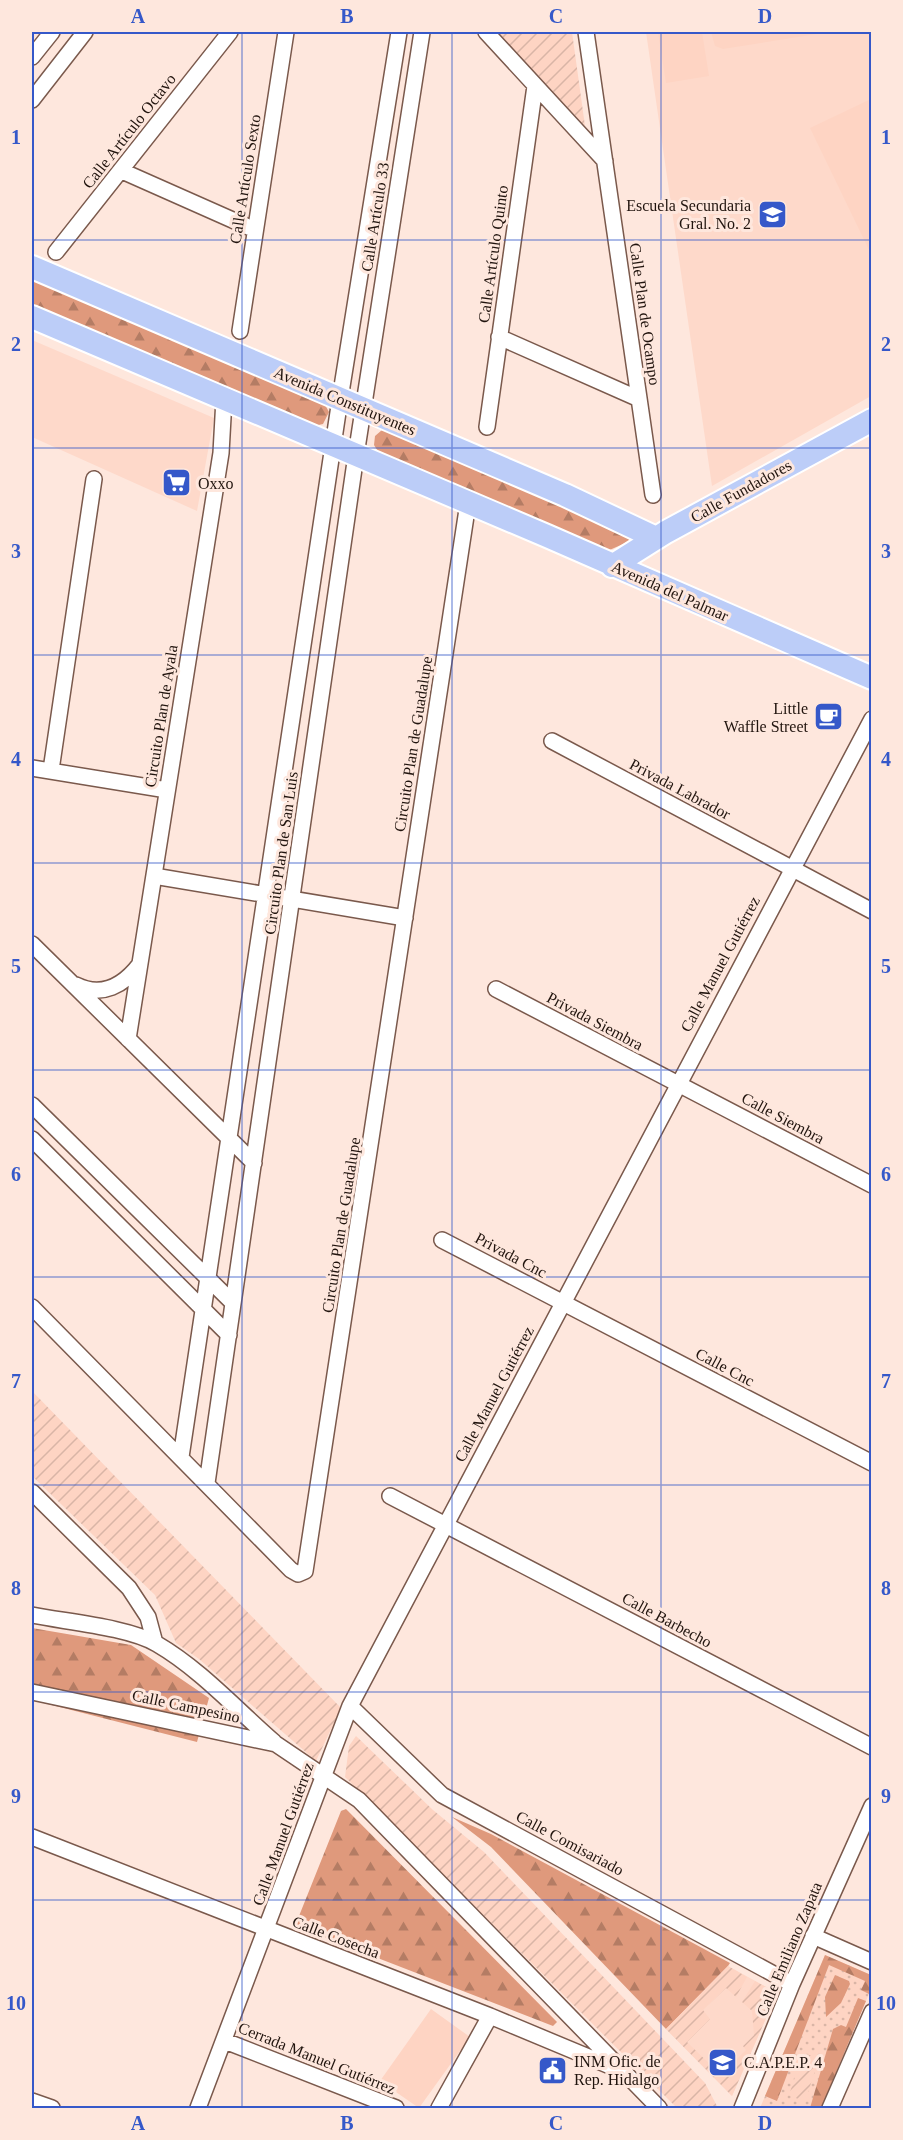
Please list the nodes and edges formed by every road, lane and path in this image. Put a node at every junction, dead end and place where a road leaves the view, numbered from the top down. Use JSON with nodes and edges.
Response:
{"nodes":[{"id":1,"x":52,"y":32,"type":"edge"},
{"id":2,"x":85,"y":32,"type":"edge"},
{"id":3,"x":230,"y":32,"type":"edge"},
{"id":4,"x":286,"y":32,"type":"edge"},
{"id":5,"x":399,"y":32,"type":"edge"},
{"id":6,"x":422,"y":32,"type":"edge"},
{"id":7,"x":486,"y":32,"type":"edge"},
{"id":8,"x":586,"y":32,"type":"edge"},
{"id":9,"x":32,"y":57,"type":"edge"},
{"id":10,"x":535,"y":86,"type":"junction"},
{"id":11,"x":32,"y":100,"type":"edge"},
{"id":12,"x":605,"y":161,"type":"junction"},
{"id":13,"x":122,"y":171,"type":"junction"},
{"id":14,"x":255,"y":230,"type":"junction"},
{"id":15,"x":56,"y":252,"type":"dead end"},
{"id":16,"x":32,"y":267,"type":"edge"},
{"id":17,"x":32,"y":317,"type":"edge"},
{"id":18,"x":240,"y":331,"type":"dead end"},
{"id":19,"x":499,"y":337,"type":"junction"},
{"id":20,"x":224,"y":399,"type":"junction"},
{"id":21,"x":340,"y":399,"type":"junction"},
{"id":22,"x":639,"y":399,"type":"junction"},
{"id":23,"x":363,"y":409,"type":"junction"},
{"id":24,"x":872,"y":420,"type":"edge"},
{"id":25,"x":486,"y":427,"type":"dead end"},
{"id":26,"x":334,"y":446,"type":"junction"},
{"id":27,"x":356,"y":455,"type":"junction"},
{"id":28,"x":94,"y":479,"type":"dead end"},
{"id":29,"x":653,"y":495,"type":"dead end"},
{"id":30,"x":468,"y":503,"type":"junction"},
{"id":31,"x":656,"y":537,"type":"junction"},
{"id":32,"x":612,"y":566,"type":"junction"},
{"id":33,"x":872,"y":678,"type":"edge"},
{"id":34,"x":872,"y":719,"type":"edge"},
{"id":35,"x":552,"y":741,"type":"dead end"},
{"id":36,"x":32,"y":768,"type":"edge"},
{"id":37,"x":51,"y":770,"type":"junction"},
{"id":38,"x":167,"y":790,"type":"junction"},
{"id":39,"x":791,"y":868,"type":"junction"},
{"id":40,"x":154,"y":876,"type":"junction"},
{"id":41,"x":267,"y":895,"type":"junction"},
{"id":42,"x":292,"y":899,"type":"junction"},
{"id":43,"x":872,"y":911,"type":"edge"},
{"id":44,"x":405,"y":918,"type":"junction"},
{"id":45,"x":32,"y":944,"type":"edge"},
{"id":46,"x":140,"y":964,"type":"junction"},
{"id":47,"x":70,"y":982,"type":"junction"},
{"id":48,"x":496,"y":989,"type":"dead end"},
{"id":49,"x":128,"y":1039,"type":"junction"},
{"id":50,"x":677,"y":1084,"type":"junction"},
{"id":51,"x":32,"y":1105,"type":"edge"},
{"id":52,"x":32,"y":1138,"type":"edge"},
{"id":53,"x":229,"y":1138,"type":"junction"},
{"id":54,"x":254,"y":1163,"type":"junction"},
{"id":55,"x":872,"y":1185,"type":"edge"},
{"id":56,"x":442,"y":1240,"type":"dead end"},
{"id":57,"x":209,"y":1279,"type":"junction"},
{"id":58,"x":562,"y":1302,"type":"junction"},
{"id":59,"x":233,"y":1303,"type":"junction"},
{"id":60,"x":32,"y":1306,"type":"edge"},
{"id":61,"x":204,"y":1308,"type":"junction"},
{"id":62,"x":229,"y":1335,"type":"junction"},
{"id":63,"x":181,"y":1457,"type":"junction"},
{"id":64,"x":872,"y":1463,"type":"edge"},
{"id":65,"x":207,"y":1483,"type":"junction"},
{"id":66,"x":32,"y":1492,"type":"edge"},
{"id":67,"x":390,"y":1496,"type":"dead end"},
{"id":68,"x":445,"y":1524,"type":"junction"},
{"id":69,"x":32,"y":1616,"type":"edge"},
{"id":70,"x":155,"y":1643,"type":"junction"},
{"id":71,"x":32,"y":1692,"type":"edge"},
{"id":72,"x":350,"y":1706,"type":"junction"},
{"id":73,"x":276,"y":1744,"type":"junction"},
{"id":74,"x":872,"y":1748,"type":"edge"},
{"id":75,"x":324,"y":1777,"type":"junction"},
{"id":76,"x":872,"y":1806,"type":"edge"},
{"id":77,"x":32,"y":1837,"type":"edge"},
{"id":78,"x":268,"y":1930,"type":"junction"},
{"id":79,"x":813,"y":1936,"type":"junction"},
{"id":80,"x":872,"y":1962,"type":"edge"},
{"id":81,"x":792,"y":1984,"type":"junction"},
{"id":82,"x":872,"y":2012,"type":"edge"},
{"id":83,"x":490,"y":2016,"type":"junction"},
{"id":84,"x":225,"y":2041,"type":"junction"},
{"id":85,"x":627,"y":2073,"type":"junction"},
{"id":86,"x":32,"y":2101,"type":"edge"},
{"id":87,"x":52,"y":2109,"type":"edge"},
{"id":88,"x":198,"y":2109,"type":"edge"},
{"id":89,"x":396,"y":2109,"type":"edge"},
{"id":90,"x":439,"y":2109,"type":"edge"},
{"id":91,"x":659,"y":2109,"type":"edge"},
{"id":92,"x":742,"y":2109,"type":"edge"},
{"id":93,"x":830,"y":2109,"type":"edge"}],
"edges":[{"from":1,"to":9,"type":"street"},
{"from":2,"to":11,"type":"street"},
{"from":3,"to":13,"type":"street","name":"Calle Artículo Octavo"},
{"from":4,"to":14,"type":"street","name":"Calle Artículo Sexto"},
{"from":5,"to":21,"type":"street","name":"Calle Artículo 33"},
{"from":6,"to":23,"type":"street","name":"Calle Artículo 33"},
{"from":7,"to":10,"type":"street"},
{"from":8,"to":12,"type":"street","name":"Calle Plan de Ocampo"},
{"from":10,"to":12,"type":"street"},
{"from":10,"to":19,"type":"street","name":"Calle Artículo Quinto"},
{"from":12,"to":22,"type":"street","name":"Calle Plan de Ocampo"},
{"from":13,"to":14,"type":"street"},
{"from":13,"to":15,"type":"street","name":"Calle Artículo Octavo"},
{"from":14,"to":18,"type":"street","name":"Calle Artículo Sexto"},
{"from":16,"to":21,"type":"main road","name":"Avenida Constituyentes"},
{"from":17,"to":20,"type":"main road"},
{"from":19,"to":22,"type":"street"},
{"from":19,"to":25,"type":"street","name":"Calle Artículo Quinto"},
{"from":20,"to":26,"type":"main road"},
{"from":20,"to":38,"type":"street","name":"Circuito Plan de Ayala"},
{"from":21,"to":23,"type":"main road","name":"Avenida Constituyentes"},
{"from":21,"to":26,"type":"street","name":"Circuito Plan de San Luis"},
{"from":22,"to":29,"type":"street","name":"Calle Plan de Ocampo"},
{"from":23,"to":27,"type":"street","name":"Circuito Plan de San Luis"},
{"from":23,"to":31,"type":"main road","name":"Avenida Constituyentes"},
{"from":24,"to":31,"type":"main road","name":"Calle Fundadores"},
{"from":26,"to":27,"type":"main road"},
{"from":26,"to":41,"type":"street","name":"Circuito Plan de San Luis"},
{"from":27,"to":30,"type":"main road"},
{"from":27,"to":42,"type":"street","name":"Circuito Plan de San Luis"},
{"from":28,"to":37,"type":"street"},
{"from":30,"to":32,"type":"main road","name":"Avenida del Palmar"},
{"from":30,"to":44,"type":"street","name":"Circuito Plan de Guadalupe"},
{"from":31,"to":32,"type":"main road","name":"Calle Fundadores"},
{"from":32,"to":33,"type":"main road","name":"Avenida del Palmar"},
{"from":34,"to":39,"type":"street","name":"Calle Manuel Gutiérrez"},
{"from":35,"to":39,"type":"street","name":"Privada Labrador"},
{"from":36,"to":37,"type":"street"},
{"from":37,"to":38,"type":"street"},
{"from":38,"to":40,"type":"street","name":"Circuito Plan de Ayala"},
{"from":39,"to":43,"type":"street","name":"Privada Labrador"},
{"from":39,"to":50,"type":"street","name":"Calle Manuel Gutiérrez"},
{"from":40,"to":41,"type":"street"},
{"from":40,"to":46,"type":"street","name":"Circuito Plan de Ayala"},
{"from":41,"to":42,"type":"street"},
{"from":41,"to":53,"type":"street","name":"Circuito Plan de San Luis"},
{"from":42,"to":44,"type":"street"},
{"from":42,"to":54,"type":"street","name":"Circuito Plan de San Luis"},
{"from":44,"to":65,"type":"street","name":"Circuito Plan de Guadalupe"},
{"from":45,"to":47,"type":"street"},
{"from":46,"to":47,"type":"street"},
{"from":46,"to":49,"type":"street","name":"Circuito Plan de Ayala"},
{"from":47,"to":49,"type":"street"},
{"from":48,"to":50,"type":"street","name":"Privada Siembra"},
{"from":49,"to":53,"type":"street"},
{"from":50,"to":55,"type":"street","name":"Calle Siembra"},
{"from":50,"to":58,"type":"street","name":"Calle Manuel Gutiérrez"},
{"from":51,"to":57,"type":"street"},
{"from":52,"to":61,"type":"street"},
{"from":53,"to":54,"type":"street"},
{"from":53,"to":57,"type":"street","name":"Circuito Plan de San Luis"},
{"from":54,"to":59,"type":"street","name":"Circuito Plan de San Luis"},
{"from":56,"to":58,"type":"street","name":"Privada Cnc"},
{"from":57,"to":59,"type":"street"},
{"from":57,"to":61,"type":"street","name":"Circuito Plan de San Luis"},
{"from":58,"to":64,"type":"street","name":"Calle Cnc"},
{"from":58,"to":68,"type":"street","name":"Calle Manuel Gutiérrez"},
{"from":59,"to":62,"type":"street","name":"Circuito Plan de San Luis"},
{"from":60,"to":63,"type":"street","name":"Circuito Plan de Guadalupe"},
{"from":61,"to":62,"type":"street"},
{"from":61,"to":63,"type":"street","name":"Circuito Plan de San Luis"},
{"from":62,"to":65,"type":"street","name":"Circuito Plan de San Luis"},
{"from":63,"to":65,"type":"street","name":"Circuito Plan de Guadalupe"},
{"from":66,"to":70,"type":"street"},
{"from":67,"to":68,"type":"street","name":"Calle Barbecho"},
{"from":68,"to":72,"type":"street","name":"Calle Manuel Gutiérrez"},
{"from":68,"to":74,"type":"street","name":"Calle Barbecho"},
{"from":69,"to":70,"type":"street"},
{"from":70,"to":73,"type":"street"},
{"from":71,"to":73,"type":"street","name":"Calle Campesino"},
{"from":72,"to":75,"type":"street","name":"Calle Manuel Gutiérrez"},
{"from":72,"to":81,"type":"street","name":"Calle Comisariado"},
{"from":73,"to":75,"type":"street","name":"Calle Campesino"},
{"from":75,"to":78,"type":"street","name":"Calle Manuel Gutiérrez"},
{"from":75,"to":85,"type":"street","name":"Calle Campesino"},
{"from":76,"to":79,"type":"street","name":"Calle Emiliano Zapata"},
{"from":77,"to":78,"type":"street","name":"Calle Cosecha"},
{"from":78,"to":83,"type":"street","name":"Calle Cosecha"},
{"from":78,"to":84,"type":"street","name":"Calle Manuel Gutiérrez"},
{"from":79,"to":80,"type":"street"},
{"from":79,"to":81,"type":"street","name":"Calle Emiliano Zapata"},
{"from":81,"to":92,"type":"street","name":"Calle Emiliano Zapata"},
{"from":82,"to":93,"type":"street"},
{"from":83,"to":85,"type":"street","name":"Calle Cosecha"},
{"from":83,"to":90,"type":"street"},
{"from":84,"to":88,"type":"street","name":"Calle Manuel Gutiérrez"},
{"from":84,"to":89,"type":"street","name":"Cerrada Manuel Gutiérrez"},
{"from":85,"to":91,"type":"street","name":"Calle Campesino"},
{"from":86,"to":87,"type":"street"}]}
